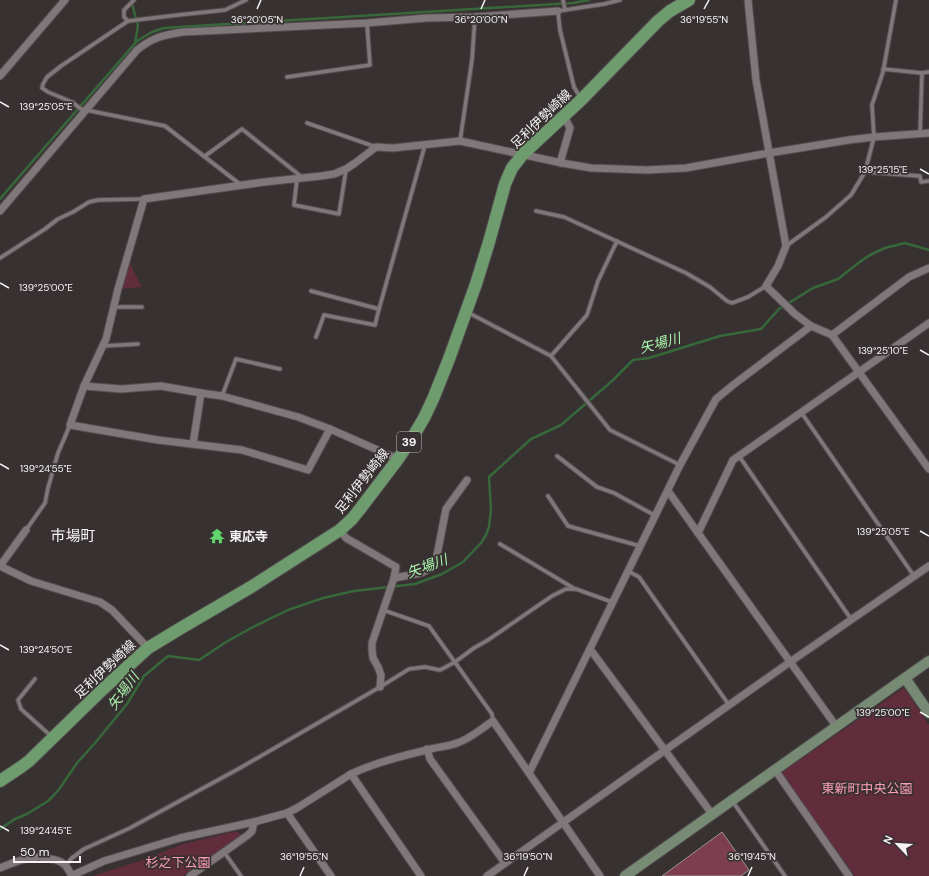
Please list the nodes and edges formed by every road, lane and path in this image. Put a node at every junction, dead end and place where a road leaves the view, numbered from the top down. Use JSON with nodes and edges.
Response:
{"nodes":[{"id":1,"x":65,"y":0,"type":"edge"},
{"id":2,"x":134,"y":0,"type":"edge"},
{"id":3,"x":246,"y":0,"type":"edge"},
{"id":4,"x":563,"y":0,"type":"edge"},
{"id":5,"x":620,"y":0,"type":"edge"},
{"id":6,"x":688,"y":0,"type":"edge"},
{"id":7,"x":748,"y":0,"type":"edge"},
{"id":8,"x":896,"y":0,"type":"edge"},
{"id":9,"x":562,"y":10,"type":"junction"},
{"id":10,"x":475,"y":17,"type":"junction"},
{"id":11,"x":128,"y":21,"type":"junction"},
{"id":12,"x":367,"y":23,"type":"junction"},
{"id":13,"x":883,"y":69,"type":"junction"},
{"id":14,"x":929,"y":72,"type":"edge"},
{"id":15,"x":922,"y":73,"type":"junction"},
{"id":16,"x":0,"y":76,"type":"edge"},
{"id":17,"x":287,"y":77,"type":"dead end"},
{"id":18,"x":581,"y":100,"type":"junction"},
{"id":19,"x":86,"y":110,"type":"junction"},
{"id":20,"x":564,"y":116,"type":"junction"},
{"id":21,"x":307,"y":123,"type":"dead end"},
{"id":22,"x":920,"y":134,"type":"junction"},
{"id":23,"x":929,"y":134,"type":"edge"},
{"id":24,"x":874,"y":137,"type":"junction"},
{"id":25,"x":460,"y":141,"type":"junction"},
{"id":26,"x":425,"y":144,"type":"junction"},
{"id":27,"x":376,"y":147,"type":"junction"},
{"id":28,"x":769,"y":153,"type":"junction"},
{"id":29,"x":523,"y":154,"type":"junction"},
{"id":30,"x":204,"y":156,"type":"junction"},
{"id":31,"x":560,"y":163,"type":"junction"},
{"id":32,"x":346,"y":169,"type":"junction"},
{"id":33,"x":865,"y":172,"type":"junction"},
{"id":34,"x":301,"y":178,"type":"junction"},
{"id":35,"x":929,"y":181,"type":"edge"},
{"id":36,"x":241,"y":185,"type":"junction"},
{"id":37,"x":144,"y":199,"type":"junction"},
{"id":38,"x":0,"y":210,"type":"edge"},
{"id":39,"x":536,"y":211,"type":"dead end"},
{"id":40,"x":617,"y":241,"type":"junction"},
{"id":41,"x":786,"y":246,"type":"junction"},
{"id":42,"x":0,"y":258,"type":"edge"},
{"id":43,"x":929,"y":268,"type":"edge"},
{"id":44,"x":766,"y":286,"type":"junction"},
{"id":45,"x":311,"y":291,"type":"dead end"},
{"id":46,"x":114,"y":307,"type":"junction"},
{"id":47,"x":142,"y":307,"type":"dead end"},
{"id":48,"x":379,"y":309,"type":"junction"},
{"id":49,"x":466,"y":311,"type":"junction"},
{"id":50,"x":929,"y":323,"type":"edge"},
{"id":51,"x":811,"y":326,"type":"junction"},
{"id":52,"x":832,"y":335,"type":"junction"},
{"id":53,"x":316,"y":337,"type":"dead end"},
{"id":54,"x":138,"y":344,"type":"dead end"},
{"id":55,"x":103,"y":346,"type":"junction"},
{"id":56,"x":551,"y":356,"type":"junction"},
{"id":57,"x":280,"y":369,"type":"dead end"},
{"id":58,"x":859,"y":372,"type":"junction"},
{"id":59,"x":84,"y":386,"type":"junction"},
{"id":60,"x":201,"y":394,"type":"junction"},
{"id":61,"x":222,"y":396,"type":"junction"},
{"id":62,"x":801,"y":412,"type":"junction"},
{"id":63,"x":70,"y":424,"type":"junction"},
{"id":64,"x":330,"y":429,"type":"junction"},
{"id":65,"x":193,"y":444,"type":"junction"},
{"id":66,"x":556,"y":456,"type":"dead end"},
{"id":67,"x":739,"y":456,"type":"junction"},
{"id":68,"x":398,"y":459,"type":"junction"},
{"id":69,"x":680,"y":465,"type":"junction"},
{"id":70,"x":929,"y":469,"type":"edge"},
{"id":71,"x":467,"y":480,"type":"dead end"},
{"id":72,"x":668,"y":491,"type":"junction"},
{"id":73,"x":548,"y":496,"type":"dead end"},
{"id":74,"x":656,"y":516,"type":"junction"},
{"id":75,"x":26,"y":530,"type":"joint"},
{"id":76,"x":340,"y":530,"type":"junction"},
{"id":77,"x":698,"y":533,"type":"junction"},
{"id":78,"x":500,"y":544,"type":"dead end"},
{"id":79,"x":641,"y":546,"type":"junction"},
{"id":80,"x":0,"y":566,"type":"edge"},
{"id":81,"x":929,"y":566,"type":"edge"},
{"id":82,"x":628,"y":571,"type":"junction"},
{"id":83,"x":914,"y":576,"type":"junction"},
{"id":84,"x":394,"y":578,"type":"junction"},
{"id":85,"x":576,"y":589,"type":"junction"},
{"id":86,"x":613,"y":602,"type":"junction"},
{"id":87,"x":383,"y":610,"type":"junction"},
{"id":88,"x":851,"y":619,"type":"junction"},
{"id":89,"x":148,"y":648,"type":"junction"},
{"id":90,"x":590,"y":649,"type":"junction"},
{"id":91,"x":929,"y":661,"type":"edge"},
{"id":92,"x":455,"y":662,"type":"junction"},
{"id":93,"x":790,"y":662,"type":"junction"},
{"id":94,"x":905,"y":678,"type":"junction"},
{"id":95,"x":35,"y":679,"type":"dead end"},
{"id":96,"x":380,"y":687,"type":"junction"},
{"id":97,"x":729,"y":704,"type":"junction"},
{"id":98,"x":929,"y":713,"type":"edge"},
{"id":99,"x":493,"y":721,"type":"junction"},
{"id":100,"x":836,"y":726,"type":"junction"},
{"id":101,"x":53,"y":738,"type":"junction"},
{"id":102,"x":428,"y":749,"type":"junction"},
{"id":103,"x":665,"y":750,"type":"junction"},
{"id":104,"x":775,"y":770,"type":"junction"},
{"id":105,"x":351,"y":774,"type":"junction"},
{"id":106,"x":529,"y":774,"type":"junction"},
{"id":107,"x":0,"y":781,"type":"edge"},
{"id":108,"x":732,"y":800,"type":"junction"},
{"id":109,"x":287,"y":813,"type":"junction"},
{"id":110,"x":712,"y":814,"type":"junction"},
{"id":111,"x":254,"y":822,"type":"junction"},
{"id":112,"x":563,"y":822,"type":"junction"},
{"id":113,"x":224,"y":852,"type":"junction"},
{"id":114,"x":505,"y":863,"type":"junction"},
{"id":115,"x":66,"y":866,"type":"junction"},
{"id":116,"x":0,"y":868,"type":"edge"},
{"id":117,"x":72,"y":876,"type":"edge"},
{"id":118,"x":190,"y":876,"type":"edge"},
{"id":119,"x":241,"y":876,"type":"edge"},
{"id":120,"x":331,"y":876,"type":"edge"},
{"id":121,"x":421,"y":876,"type":"edge"},
{"id":122,"x":486,"y":876,"type":"edge"},
{"id":123,"x":600,"y":876,"type":"edge"},
{"id":124,"x":625,"y":876,"type":"edge"},
{"id":125,"x":785,"y":876,"type":"edge"},
{"id":126,"x":849,"y":876,"type":"edge"}],
"edges":[{"from":1,"to":16,"type":"street"},
{"from":2,"to":11,"type":"lane"},
{"from":3,"to":11,"type":"lane"},
{"from":4,"to":9,"type":"lane"},
{"from":5,"to":9,"type":"lane"},
{"from":6,"to":18,"type":"main road","name":"足利伊勢崎線","number":"39"},
{"from":7,"to":28,"type":"street"},
{"from":8,"to":13,"type":"lane"},
{"from":9,"to":10,"type":"street"},
{"from":9,"to":18,"type":"lane"},
{"from":10,"to":12,"type":"street"},
{"from":10,"to":25,"type":"lane"},
{"from":11,"to":19,"type":"lane"},
{"from":12,"to":17,"type":"lane"},
{"from":12,"to":19,"type":"street"},
{"from":13,"to":15,"type":"lane"},
{"from":13,"to":24,"type":"lane"},
{"from":14,"to":15,"type":"lane"},
{"from":15,"to":22,"type":"lane"},
{"from":18,"to":20,"type":"main road","name":"足利伊勢崎線","number":"39"},
{"from":19,"to":30,"type":"lane"},
{"from":19,"to":38,"type":"street"},
{"from":20,"to":29,"type":"main road","name":"足利伊勢崎線","number":"39"},
{"from":20,"to":31,"type":"street"},
{"from":21,"to":27,"type":"lane"},
{"from":22,"to":23,"type":"street"},
{"from":22,"to":24,"type":"street"},
{"from":24,"to":28,"type":"street"},
{"from":24,"to":33,"type":"lane"},
{"from":25,"to":26,"type":"street"},
{"from":25,"to":29,"type":"street"},
{"from":26,"to":27,"type":"street"},
{"from":26,"to":48,"type":"lane"},
{"from":27,"to":32,"type":"street"},
{"from":28,"to":31,"type":"street"},
{"from":28,"to":41,"type":"street"},
{"from":29,"to":31,"type":"street"},
{"from":29,"to":49,"type":"main road","name":"足利伊勢崎線","number":"39"},
{"from":30,"to":34,"type":"lane"},
{"from":30,"to":36,"type":"lane"},
{"from":32,"to":34,"type":"street"},
{"from":32,"to":34,"type":"lane"},
{"from":33,"to":35,"type":"lane"},
{"from":33,"to":41,"type":"lane"},
{"from":34,"to":36,"type":"street"},
{"from":36,"to":37,"type":"street"},
{"from":37,"to":42,"type":"lane"},
{"from":37,"to":46,"type":"street"},
{"from":39,"to":40,"type":"lane"},
{"from":40,"to":44,"type":"lane"},
{"from":40,"to":56,"type":"lane"},
{"from":41,"to":44,"type":"street"},
{"from":43,"to":52,"type":"street"},
{"from":44,"to":51,"type":"street"},
{"from":45,"to":48,"type":"lane"},
{"from":46,"to":47,"type":"lane"},
{"from":46,"to":55,"type":"street"},
{"from":48,"to":53,"type":"lane"},
{"from":49,"to":56,"type":"lane"},
{"from":49,"to":68,"type":"main road","name":"足利伊勢崎線","number":"39"},
{"from":50,"to":58,"type":"street"},
{"from":51,"to":52,"type":"street"},
{"from":51,"to":69,"type":"street"},
{"from":52,"to":58,"type":"street"},
{"from":54,"to":55,"type":"lane"},
{"from":55,"to":59,"type":"street"},
{"from":56,"to":69,"type":"lane"},
{"from":57,"to":61,"type":"lane"},
{"from":58,"to":62,"type":"street"},
{"from":58,"to":70,"type":"street"},
{"from":59,"to":60,"type":"street"},
{"from":59,"to":63,"type":"street"},
{"from":60,"to":61,"type":"street"},
{"from":60,"to":65,"type":"street"},
{"from":61,"to":64,"type":"street"},
{"from":62,"to":67,"type":"street"},
{"from":62,"to":83,"type":"lane"},
{"from":63,"to":65,"type":"street"},
{"from":63,"to":75,"type":"lane"},
{"from":64,"to":65,"type":"street"},
{"from":64,"to":68,"type":"street"},
{"from":66,"to":74,"type":"lane"},
{"from":67,"to":77,"type":"street"},
{"from":67,"to":88,"type":"lane"},
{"from":68,"to":76,"type":"main road","name":"足利伊勢崎線","number":"39"},
{"from":69,"to":72,"type":"street"},
{"from":71,"to":84,"type":"street"},
{"from":72,"to":74,"type":"street"},
{"from":72,"to":77,"type":"street"},
{"from":73,"to":79,"type":"lane"},
{"from":74,"to":79,"type":"street"},
{"from":75,"to":80,"type":"street"},
{"from":76,"to":84,"type":"street"},
{"from":76,"to":89,"type":"main road","name":"足利伊勢崎線","number":"39"},
{"from":77,"to":93,"type":"street"},
{"from":78,"to":85,"type":"lane"},
{"from":79,"to":82,"type":"street"},
{"from":80,"to":89,"type":"street"},
{"from":81,"to":83,"type":"street"},
{"from":82,"to":86,"type":"street"},
{"from":82,"to":97,"type":"lane"},
{"from":83,"to":88,"type":"street"},
{"from":84,"to":87,"type":"street"},
{"from":85,"to":86,"type":"lane"},
{"from":85,"to":92,"type":"lane"},
{"from":86,"to":90,"type":"street"},
{"from":87,"to":92,"type":"lane"},
{"from":87,"to":96,"type":"street"},
{"from":88,"to":93,"type":"street"},
{"from":89,"to":101,"type":"main road","name":"足利伊勢崎線","number":"39"},
{"from":90,"to":103,"type":"street"},
{"from":90,"to":106,"type":"street"},
{"from":91,"to":94,"type":"street"},
{"from":92,"to":96,"type":"lane"},
{"from":92,"to":99,"type":"lane"},
{"from":93,"to":97,"type":"street"},
{"from":93,"to":100,"type":"street"},
{"from":94,"to":98,"type":"street"},
{"from":94,"to":100,"type":"street"},
{"from":95,"to":101,"type":"lane"},
{"from":96,"to":115,"type":"lane"},
{"from":97,"to":103,"type":"street"},
{"from":99,"to":102,"type":"street"},
{"from":99,"to":106,"type":"street"},
{"from":100,"to":104,"type":"street"},
{"from":101,"to":107,"type":"main road","name":"足利伊勢崎線","number":"39"},
{"from":102,"to":105,"type":"street"},
{"from":102,"to":114,"type":"street"},
{"from":103,"to":110,"type":"street"},
{"from":103,"to":112,"type":"street"},
{"from":104,"to":108,"type":"street"},
{"from":104,"to":126,"type":"street"},
{"from":105,"to":109,"type":"street"},
{"from":105,"to":121,"type":"street"},
{"from":106,"to":112,"type":"street"},
{"from":108,"to":110,"type":"street"},
{"from":108,"to":125,"type":"lane"},
{"from":109,"to":111,"type":"street"},
{"from":109,"to":120,"type":"street"},
{"from":110,"to":124,"type":"street"},
{"from":111,"to":113,"type":"street"},
{"from":111,"to":117,"type":"street"},
{"from":112,"to":114,"type":"street"},
{"from":112,"to":123,"type":"street"},
{"from":113,"to":118,"type":"street"},
{"from":113,"to":119,"type":"lane"},
{"from":114,"to":122,"type":"street"},
{"from":115,"to":116,"type":"street"},
{"from":115,"to":117,"type":"street"}]}
